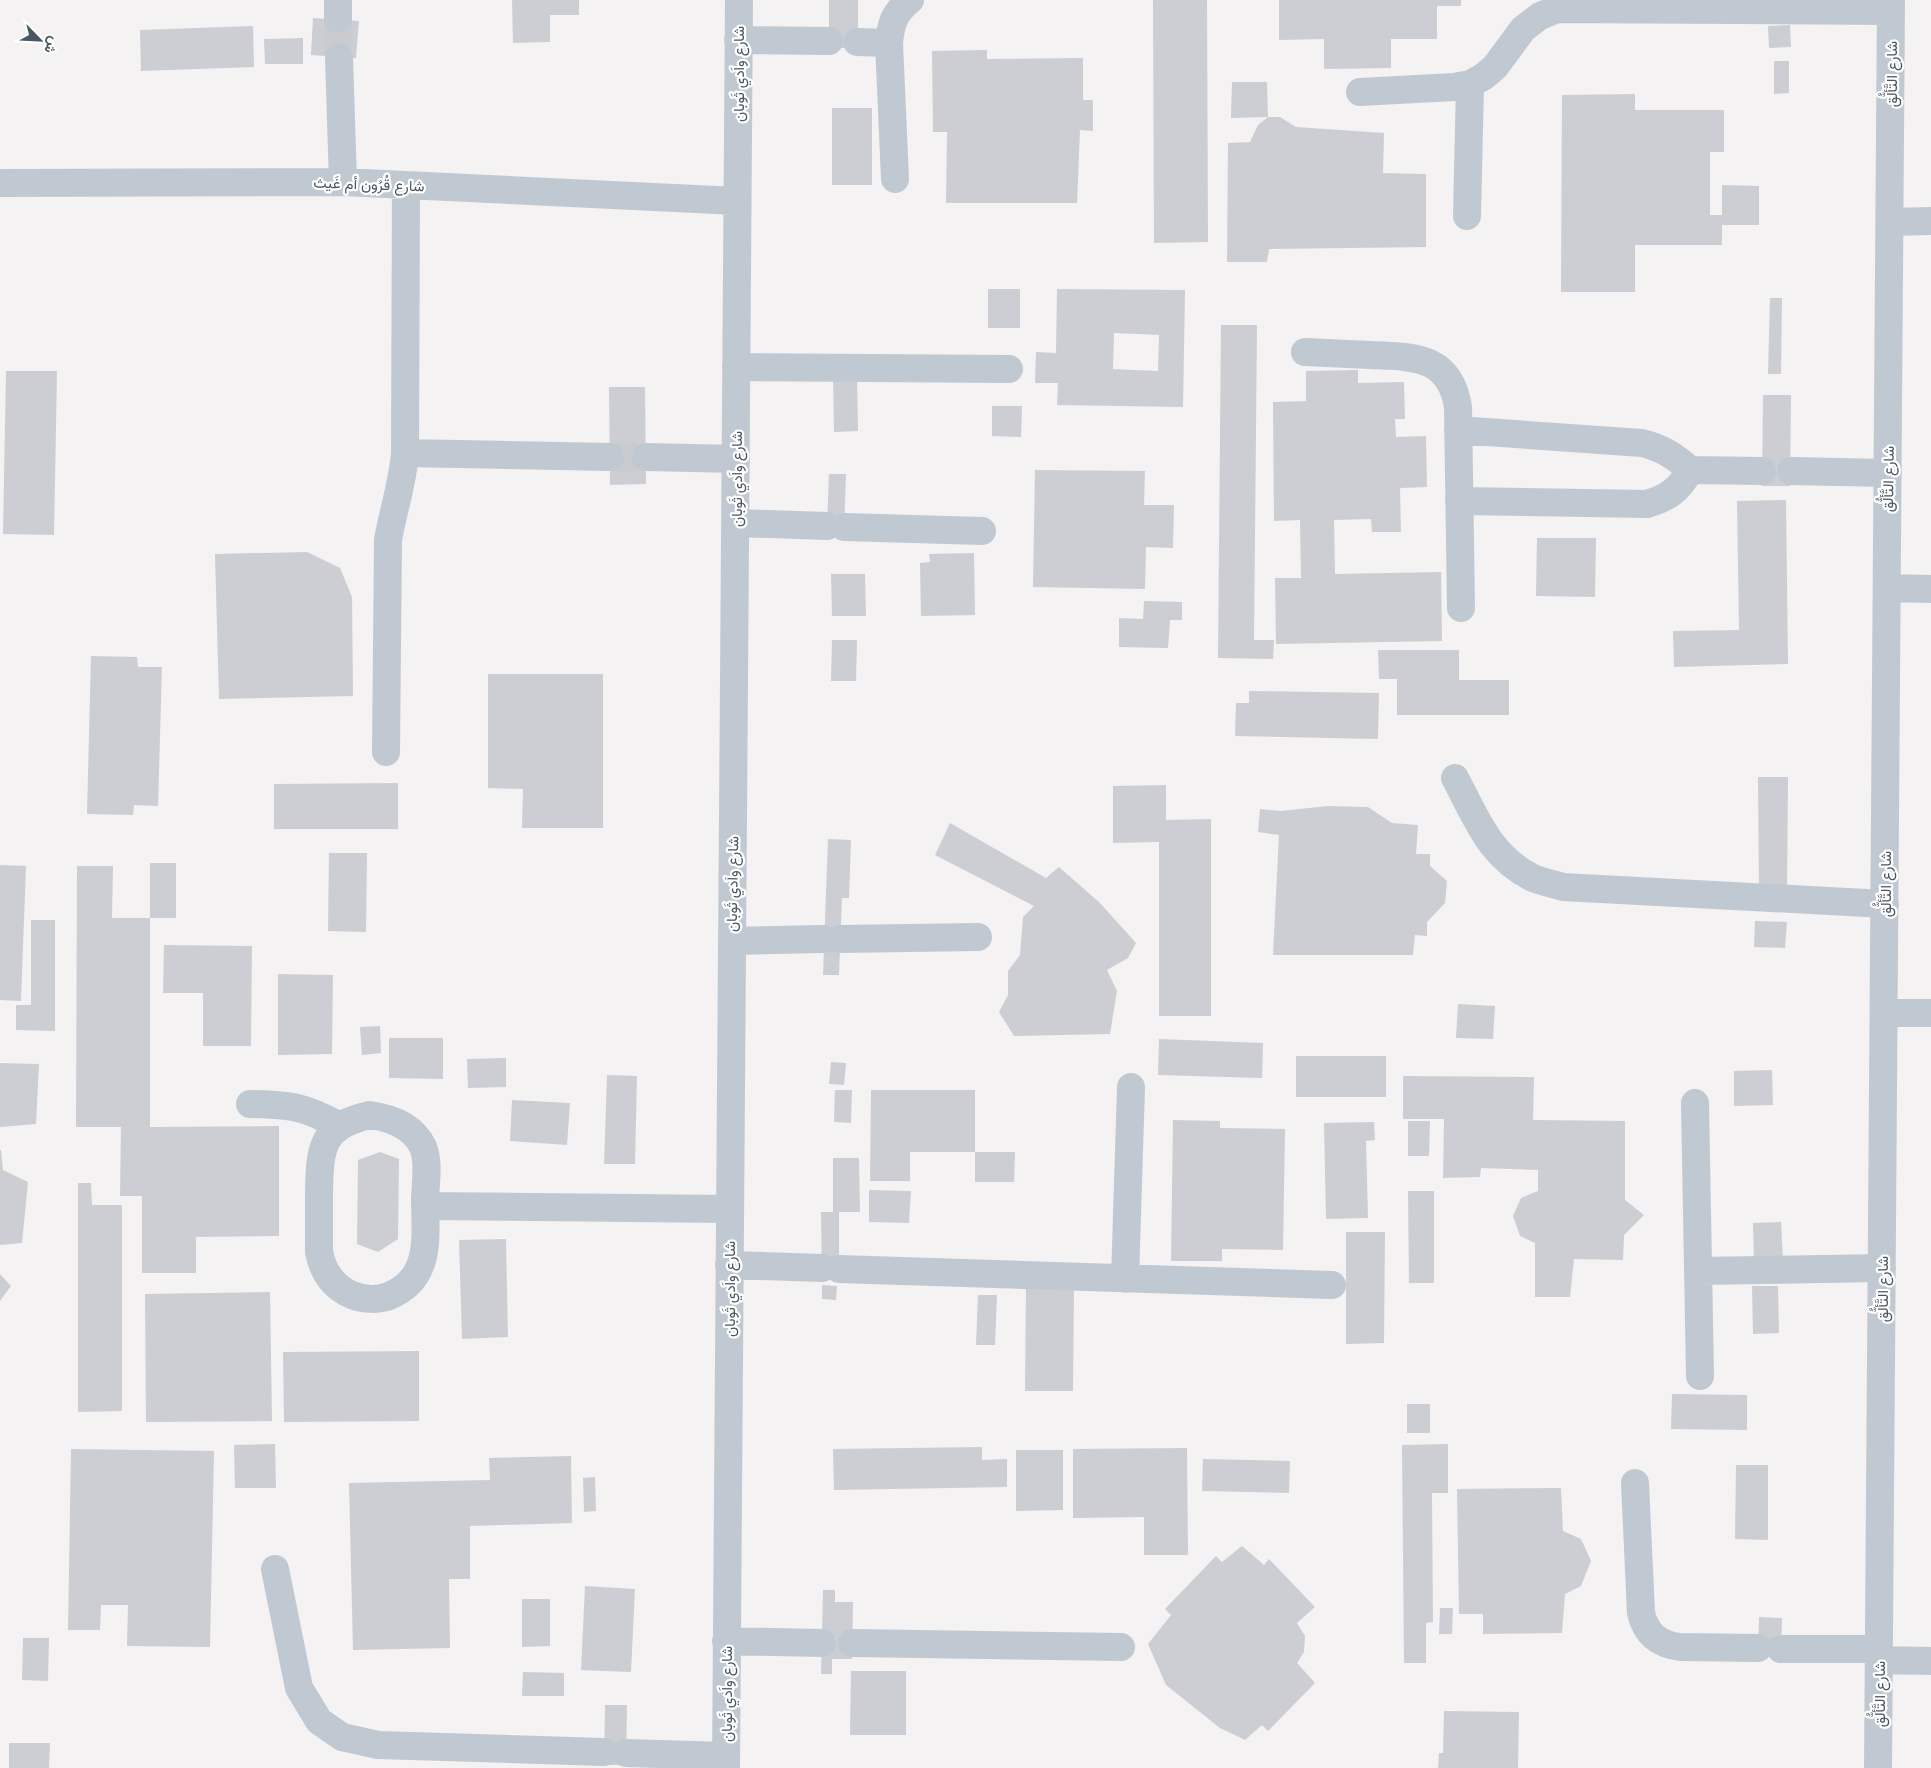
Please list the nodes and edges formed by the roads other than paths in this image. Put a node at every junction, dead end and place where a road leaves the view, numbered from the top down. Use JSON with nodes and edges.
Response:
{"nodes":[{"id":1,"x":739,"y":0,"type":"edge"},
{"id":2,"x":910,"y":0,"type":"edge"},
{"id":3,"x":1891,"y":5,"type":"edge"},
{"id":4,"x":738,"y":40,"type":"junction"},
{"id":5,"x":829,"y":41,"type":"dead end"},
{"id":6,"x":857,"y":42,"type":"dead end"},
{"id":7,"x":889,"y":43,"type":"junction"},
{"id":8,"x":339,"y":57,"type":"tunnel mouth"},
{"id":9,"x":1470,"y":84,"type":"junction"},
{"id":10,"x":1360,"y":92,"type":"dead end"},
{"id":11,"x":895,"y":179,"type":"dead end"},
{"id":12,"x":344,"y":182,"type":"junction"},
{"id":13,"x":0,"y":183,"type":"edge"},
{"id":14,"x":406,"y":185,"type":"junction"},
{"id":15,"x":737,"y":201,"type":"junction"},
{"id":16,"x":1467,"y":216,"type":"dead end"},
{"id":17,"x":1931,"y":221,"type":"edge"},
{"id":18,"x":1890,"y":222,"type":"junction"},
{"id":19,"x":1305,"y":352,"type":"dead end"},
{"id":20,"x":736,"y":367,"type":"junction"},
{"id":21,"x":1009,"y":369,"type":"dead end"},
{"id":22,"x":1458,"y":430,"type":"junction"},
{"id":23,"x":405,"y":453,"type":"junction"},
{"id":24,"x":610,"y":457,"type":"tunnel mouth"},
{"id":25,"x":646,"y":457,"type":"tunnel mouth"},
{"id":26,"x":736,"y":459,"type":"junction"},
{"id":27,"x":1690,"y":470,"type":"junction"},
{"id":28,"x":1762,"y":471,"type":"dead end"},
{"id":29,"x":1791,"y":471,"type":"dead end"},
{"id":30,"x":1888,"y":473,"type":"junction"},
{"id":31,"x":1459,"y":501,"type":"junction"},
{"id":32,"x":736,"y":523,"type":"junction"},
{"id":33,"x":982,"y":531,"type":"dead end"},
{"id":34,"x":1887,"y":588,"type":"junction"},
{"id":35,"x":1931,"y":590,"type":"edge"},
{"id":36,"x":1461,"y":608,"type":"dead end"},
{"id":37,"x":386,"y":752,"type":"dead end"},
{"id":38,"x":1456,"y":778,"type":"dead end"},
{"id":39,"x":1886,"y":904,"type":"junction"},
{"id":40,"x":978,"y":937,"type":"dead end"},
{"id":41,"x":732,"y":941,"type":"junction"},
{"id":42,"x":1931,"y":1012,"type":"edge"},
{"id":43,"x":1884,"y":1013,"type":"junction"},
{"id":44,"x":1131,"y":1087,"type":"dead end"},
{"id":45,"x":1695,"y":1103,"type":"dead end"},
{"id":46,"x":250,"y":1104,"type":"dead end"},
{"id":47,"x":340,"y":1126,"type":"junction"},
{"id":48,"x":426,"y":1206,"type":"junction"},
{"id":49,"x":730,"y":1209,"type":"junction"},
{"id":50,"x":729,"y":1265,"type":"junction"},
{"id":51,"x":1882,"y":1268,"type":"junction"},
{"id":52,"x":1698,"y":1272,"type":"junction"},
{"id":53,"x":1125,"y":1279,"type":"junction"},
{"id":54,"x":1332,"y":1285,"type":"dead end"},
{"id":55,"x":1700,"y":1376,"type":"dead end"},
{"id":56,"x":1635,"y":1483,"type":"dead end"},
{"id":57,"x":275,"y":1569,"type":"dead end"},
{"id":58,"x":726,"y":1641,"type":"junction"},
{"id":59,"x":822,"y":1642,"type":"dead end"},
{"id":60,"x":852,"y":1643,"type":"dead end"},
{"id":61,"x":1121,"y":1647,"type":"dead end"},
{"id":62,"x":1879,"y":1655,"type":"junction"},
{"id":63,"x":1931,"y":1661,"type":"edge"},
{"id":64,"x":726,"y":1762,"type":"edge"},
{"id":65,"x":1878,"y":1768,"type":"edge"}],
"edges":[{"from":1,"to":4,"type":"street","name":"شارع واَدي ثَوبان"},
{"from":2,"to":7,"type":"street"},
{"from":3,"to":9,"type":"street"},
{"from":3,"to":18,"type":"street","name":"شارع التَّألُّق"},
{"from":4,"to":5,"type":"street"},
{"from":4,"to":15,"type":"street","name":"شارع واَدي ثَوبان"},
{"from":6,"to":7,"type":"street"},
{"from":7,"to":11,"type":"street"},
{"from":8,"to":12,"type":"street"},
{"from":9,"to":10,"type":"street"},
{"from":9,"to":16,"type":"street"},
{"from":12,"to":13,"type":"street","name":"شارع قُرُون أم غَيث"},
{"from":12,"to":14,"type":"street","name":"شارع قُرُون أم غَيث"},
{"from":14,"to":15,"type":"street","name":"شارع قُرُون أم غَيث"},
{"from":14,"to":23,"type":"street"},
{"from":15,"to":20,"type":"street","name":"شارع واَدي ثَوبان"},
{"from":17,"to":18,"type":"street"},
{"from":18,"to":30,"type":"street","name":"شارع التَّألُّق"},
{"from":19,"to":22,"type":"street"},
{"from":20,"to":21,"type":"street"},
{"from":20,"to":26,"type":"street","name":"شارع واَدي ثَوبان"},
{"from":22,"to":27,"type":"street"},
{"from":22,"to":31,"type":"street"},
{"from":23,"to":24,"type":"street"},
{"from":23,"to":37,"type":"street"},
{"from":25,"to":26,"type":"street"},
{"from":26,"to":32,"type":"street","name":"شارع واَدي ثَوبان"},
{"from":27,"to":28,"type":"street"},
{"from":27,"to":31,"type":"street"},
{"from":29,"to":30,"type":"street"},
{"from":30,"to":34,"type":"street","name":"شارع التَّألُّق"},
{"from":31,"to":36,"type":"street"},
{"from":32,"to":33,"type":"street"},
{"from":32,"to":41,"type":"street","name":"شارع واَدي ثَوبان"},
{"from":34,"to":35,"type":"street"},
{"from":34,"to":39,"type":"street","name":"شارع التَّألُّق"},
{"from":38,"to":39,"type":"street"},
{"from":39,"to":43,"type":"street","name":"شارع التَّألُّق"},
{"from":40,"to":41,"type":"street"},
{"from":41,"to":49,"type":"street","name":"شارع واَدي ثَوبان"},
{"from":42,"to":43,"type":"street"},
{"from":43,"to":51,"type":"street","name":"شارع التَّألُّق"},
{"from":44,"to":53,"type":"street"},
{"from":45,"to":52,"type":"street"},
{"from":46,"to":47,"type":"street"},
{"from":47,"to":48,"type":"street"},
{"from":47,"to":48,"type":"street"},
{"from":48,"to":49,"type":"street"},
{"from":49,"to":50,"type":"street","name":"شارع واَدي ثَوبان"},
{"from":50,"to":53,"type":"street"},
{"from":50,"to":58,"type":"street","name":"شارع واَدي ثَوبان"},
{"from":51,"to":52,"type":"street"},
{"from":51,"to":62,"type":"street","name":"شارع التَّألُّق"},
{"from":52,"to":55,"type":"street"},
{"from":53,"to":54,"type":"street"},
{"from":56,"to":62,"type":"street"},
{"from":57,"to":64,"type":"street"},
{"from":58,"to":59,"type":"street"},
{"from":58,"to":64,"type":"street","name":"شارع واَدي ثَوبان"},
{"from":60,"to":61,"type":"street"},
{"from":62,"to":63,"type":"street"},
{"from":62,"to":65,"type":"street","name":"شارع التَّألُّق"}]}
